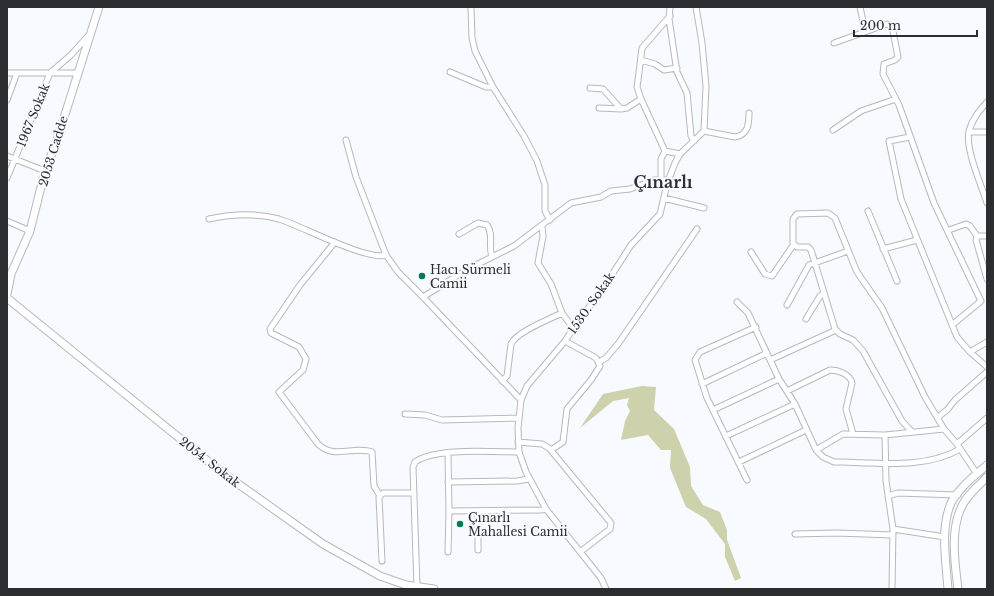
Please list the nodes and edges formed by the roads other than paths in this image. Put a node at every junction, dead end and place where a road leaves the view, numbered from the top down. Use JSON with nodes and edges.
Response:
{"nodes":[{"id":1,"x":99,"y":7,"type":"edge"},
{"id":2,"x":471,"y":7,"type":"edge"},
{"id":3,"x":670,"y":7,"type":"edge"},
{"id":4,"x":696,"y":7,"type":"edge"},
{"id":5,"x":860,"y":7,"type":"edge"},
{"id":6,"x":670,"y":16,"type":"junction"},
{"id":7,"x":92,"y":31,"type":"junction"},
{"id":8,"x":865,"y":32,"type":"junction"},
{"id":9,"x":834,"y":43,"type":"dead end"},
{"id":10,"x":641,"y":60,"type":"junction"},
{"id":11,"x":677,"y":68,"type":"junction"},
{"id":12,"x":450,"y":72,"type":"dead end"},
{"id":13,"x":7,"y":73,"type":"edge"},
{"id":14,"x":17,"y":73,"type":"junction"},
{"id":15,"x":50,"y":73,"type":"junction"},
{"id":16,"x":77,"y":73,"type":"junction"},
{"id":17,"x":493,"y":87,"type":"junction"},
{"id":18,"x":590,"y":88,"type":"dead end"},
{"id":19,"x":641,"y":99,"type":"junction"},
{"id":20,"x":896,"y":99,"type":"junction"},
{"id":21,"x":7,"y":100,"type":"edge"},
{"id":22,"x":987,"y":102,"type":"edge"},
{"id":23,"x":599,"y":108,"type":"dead end"},
{"id":24,"x":621,"y":109,"type":"junction"},
{"id":25,"x":749,"y":113,"type":"dead end"},
{"id":26,"x":833,"y":130,"type":"dead end"},
{"id":27,"x":704,"y":131,"type":"junction"},
{"id":28,"x":969,"y":132,"type":"junction"},
{"id":29,"x":987,"y":132,"type":"edge"},
{"id":30,"x":910,"y":137,"type":"junction"},
{"id":31,"x":346,"y":140,"type":"dead end"},
{"id":32,"x":694,"y":141,"type":"junction"},
{"id":33,"x":665,"y":151,"type":"junction"},
{"id":34,"x":680,"y":154,"type":"junction"},
{"id":35,"x":7,"y":156,"type":"edge"},
{"id":36,"x":15,"y":159,"type":"junction"},
{"id":37,"x":45,"y":170,"type":"junction"},
{"id":38,"x":7,"y":178,"type":"edge"},
{"id":39,"x":661,"y":180,"type":"junction"},
{"id":40,"x":668,"y":180,"type":"junction"},
{"id":41,"x":664,"y":198,"type":"junction"},
{"id":42,"x":987,"y":203,"type":"edge"},
{"id":43,"x":704,"y":208,"type":"dead end"},
{"id":44,"x":868,"y":211,"type":"dead end"},
{"id":45,"x":209,"y":219,"type":"dead end"},
{"id":46,"x":550,"y":220,"type":"junction"},
{"id":47,"x":7,"y":221,"type":"edge"},
{"id":48,"x":542,"y":226,"type":"junction"},
{"id":49,"x":697,"y":230,"type":"dead end"},
{"id":50,"x":949,"y":230,"type":"junction"},
{"id":51,"x":30,"y":231,"type":"junction"},
{"id":52,"x":459,"y":234,"type":"dead end"},
{"id":53,"x":977,"y":236,"type":"junction"},
{"id":54,"x":987,"y":236,"type":"edge"},
{"id":55,"x":917,"y":240,"type":"junction"},
{"id":56,"x":335,"y":242,"type":"junction"},
{"id":57,"x":794,"y":244,"type":"junction"},
{"id":58,"x":884,"y":249,"type":"junction"},
{"id":59,"x":848,"y":251,"type":"junction"},
{"id":60,"x":751,"y":252,"type":"dead end"},
{"id":61,"x":386,"y":255,"type":"junction"},
{"id":62,"x":492,"y":257,"type":"junction"},
{"id":63,"x":815,"y":262,"type":"junction"},
{"id":64,"x":987,"y":279,"type":"edge"},
{"id":65,"x":897,"y":281,"type":"dead end"},
{"id":66,"x":824,"y":293,"type":"junction"},
{"id":67,"x":7,"y":294,"type":"edge"},
{"id":68,"x":423,"y":297,"type":"junction"},
{"id":69,"x":7,"y":298,"type":"edge"},
{"id":70,"x":987,"y":299,"type":"edge"},
{"id":71,"x":981,"y":301,"type":"junction"},
{"id":72,"x":737,"y":302,"type":"dead end"},
{"id":73,"x":787,"y":305,"type":"dead end"},
{"id":74,"x":562,"y":313,"type":"junction"},
{"id":75,"x":806,"y":319,"type":"dead end"},
{"id":76,"x":952,"y":325,"type":"junction"},
{"id":77,"x":756,"y":327,"type":"junction"},
{"id":78,"x":573,"y":328,"type":"junction"},
{"id":79,"x":836,"y":330,"type":"junction"},
{"id":80,"x":565,"y":341,"type":"junction"},
{"id":81,"x":987,"y":342,"type":"edge"},
{"id":82,"x":970,"y":352,"type":"junction"},
{"id":83,"x":767,"y":353,"type":"junction"},
{"id":84,"x":770,"y":360,"type":"junction"},
{"id":85,"x":599,"y":362,"type":"junction"},
{"id":86,"x":987,"y":367,"type":"edge"},
{"id":87,"x":987,"y":372,"type":"edge"},
{"id":88,"x":779,"y":379,"type":"junction"},
{"id":89,"x":502,"y":381,"type":"junction"},
{"id":90,"x":702,"y":384,"type":"junction"},
{"id":91,"x":787,"y":391,"type":"junction"},
{"id":92,"x":522,"y":400,"type":"junction"},
{"id":93,"x":795,"y":404,"type":"junction"},
{"id":94,"x":713,"y":410,"type":"junction"},
{"id":95,"x":405,"y":414,"type":"dead end"},
{"id":96,"x":938,"y":417,"type":"junction"},
{"id":97,"x":519,"y":418,"type":"junction"},
{"id":98,"x":987,"y":418,"type":"edge"},
{"id":99,"x":944,"y":429,"type":"junction"},
{"id":100,"x":806,"y":430,"type":"junction"},
{"id":101,"x":912,"y":432,"type":"junction"},
{"id":102,"x":853,"y":434,"type":"junction"},
{"id":103,"x":885,"y":435,"type":"junction"},
{"id":104,"x":726,"y":436,"type":"junction"},
{"id":105,"x":518,"y":442,"type":"junction"},
{"id":106,"x":959,"y":446,"type":"junction"},
{"id":107,"x":551,"y":450,"type":"junction"},
{"id":108,"x":816,"y":450,"type":"junction"},
{"id":109,"x":519,"y":452,"type":"junction"},
{"id":110,"x":448,"y":453,"type":"junction"},
{"id":111,"x":739,"y":462,"type":"junction"},
{"id":112,"x":886,"y":463,"type":"junction"},
{"id":113,"x":987,"y":465,"type":"edge"},
{"id":114,"x":977,"y":474,"type":"junction"},
{"id":115,"x":987,"y":477,"type":"edge"},
{"id":116,"x":529,"y":478,"type":"junction"},
{"id":117,"x":747,"y":480,"type":"dead end"},
{"id":118,"x":448,"y":482,"type":"junction"},
{"id":119,"x":414,"y":493,"type":"junction"},
{"id":120,"x":958,"y":495,"type":"junction"},
{"id":121,"x":380,"y":496,"type":"junction"},
{"id":122,"x":888,"y":496,"type":"junction"},
{"id":123,"x":546,"y":509,"type":"junction"},
{"id":124,"x":450,"y":511,"type":"junction"},
{"id":125,"x":478,"y":511,"type":"junction"},
{"id":126,"x":893,"y":529,"type":"junction"},
{"id":127,"x":795,"y":534,"type":"dead end"},
{"id":128,"x":893,"y":535,"type":"junction"},
{"id":129,"x":945,"y":537,"type":"junction"},
{"id":130,"x":478,"y":550,"type":"dead end"},
{"id":131,"x":448,"y":552,"type":"dead end"},
{"id":132,"x":580,"y":552,"type":"junction"},
{"id":133,"x":382,"y":561,"type":"dead end"},
{"id":134,"x":947,"y":585,"type":"edge"},
{"id":135,"x":417,"y":587,"type":"junction"},
{"id":136,"x":434,"y":589,"type":"edge"},
{"id":137,"x":606,"y":589,"type":"edge"},
{"id":138,"x":892,"y":589,"type":"edge"},
{"id":139,"x":944,"y":589,"type":"edge"},
{"id":140,"x":958,"y":589,"type":"edge"}],
"edges":[{"from":1,"to":7,"type":"main road","name":"2053 Cadde"},
{"from":2,"to":17,"type":"street"},
{"from":3,"to":6,"type":"street"},
{"from":4,"to":27,"type":"street"},
{"from":5,"to":8,"type":"street"},
{"from":6,"to":10,"type":"street"},
{"from":6,"to":11,"type":"street"},
{"from":7,"to":15,"type":"street"},
{"from":7,"to":16,"type":"main road","name":"2053 Cadde"},
{"from":8,"to":9,"type":"street"},
{"from":8,"to":20,"type":"street"},
{"from":10,"to":11,"type":"street"},
{"from":10,"to":19,"type":"street"},
{"from":11,"to":32,"type":"street"},
{"from":12,"to":17,"type":"street"},
{"from":13,"to":14,"type":"street"},
{"from":14,"to":15,"type":"street"},
{"from":14,"to":21,"type":"street"},
{"from":15,"to":16,"type":"street"},
{"from":15,"to":36,"type":"street","name":"1967 Sokak"},
{"from":16,"to":37,"type":"main road","name":"2053 Cadde"},
{"from":17,"to":46,"type":"street"},
{"from":18,"to":24,"type":"street"},
{"from":19,"to":24,"type":"street"},
{"from":19,"to":33,"type":"street"},
{"from":20,"to":26,"type":"street"},
{"from":20,"to":30,"type":"street"},
{"from":22,"to":28,"type":"street"},
{"from":23,"to":24,"type":"street"},
{"from":25,"to":27,"type":"street"},
{"from":27,"to":32,"type":"street","name":"1530. Sokak"},
{"from":28,"to":29,"type":"street"},
{"from":28,"to":42,"type":"street"},
{"from":30,"to":50,"type":"street"},
{"from":30,"to":55,"type":"street"},
{"from":31,"to":61,"type":"street"},
{"from":32,"to":34,"type":"street","name":"1530. Sokak"},
{"from":33,"to":34,"type":"street"},
{"from":33,"to":39,"type":"street"},
{"from":34,"to":40,"type":"street","name":"1530. Sokak"},
{"from":35,"to":36,"type":"street"},
{"from":36,"to":37,"type":"street"},
{"from":36,"to":38,"type":"street","name":"1967 Sokak"},
{"from":37,"to":51,"type":"main road","name":"2053 Cadde"},
{"from":39,"to":40,"type":"street"},
{"from":39,"to":46,"type":"street"},
{"from":40,"to":41,"type":"street","name":"1530. Sokak"},
{"from":41,"to":43,"type":"street"},
{"from":41,"to":78,"type":"street","name":"1530. Sokak"},
{"from":44,"to":58,"type":"street"},
{"from":45,"to":56,"type":"street"},
{"from":46,"to":48,"type":"street"},
{"from":47,"to":51,"type":"street"},
{"from":48,"to":62,"type":"street"},
{"from":48,"to":74,"type":"street"},
{"from":49,"to":85,"type":"street"},
{"from":50,"to":53,"type":"street"},
{"from":50,"to":71,"type":"street"},
{"from":51,"to":67,"type":"main road","name":"2053 Cadde"},
{"from":52,"to":62,"type":"street"},
{"from":53,"to":54,"type":"street"},
{"from":53,"to":64,"type":"street"},
{"from":55,"to":58,"type":"street"},
{"from":55,"to":76,"type":"street"},
{"from":56,"to":61,"type":"street"},
{"from":56,"to":121,"type":"street"},
{"from":57,"to":59,"type":"street"},
{"from":57,"to":60,"type":"street"},
{"from":57,"to":63,"type":"street"},
{"from":58,"to":65,"type":"street"},
{"from":59,"to":63,"type":"street"},
{"from":59,"to":96,"type":"street"},
{"from":61,"to":68,"type":"street"},
{"from":62,"to":68,"type":"street"},
{"from":63,"to":66,"type":"street"},
{"from":63,"to":73,"type":"street"},
{"from":66,"to":75,"type":"street"},
{"from":66,"to":79,"type":"street"},
{"from":68,"to":89,"type":"street"},
{"from":69,"to":135,"type":"main road","name":"2054. Sokak"},
{"from":70,"to":71,"type":"street"},
{"from":71,"to":76,"type":"street"},
{"from":72,"to":77,"type":"street"},
{"from":74,"to":78,"type":"street"},
{"from":74,"to":89,"type":"street"},
{"from":76,"to":82,"type":"street"},
{"from":77,"to":83,"type":"street"},
{"from":77,"to":90,"type":"street"},
{"from":78,"to":80,"type":"street","name":"1530. Sokak"},
{"from":79,"to":84,"type":"street"},
{"from":79,"to":101,"type":"street"},
{"from":80,"to":85,"type":"street"},
{"from":80,"to":92,"type":"street","name":"1530. Sokak"},
{"from":81,"to":82,"type":"street"},
{"from":82,"to":86,"type":"street"},
{"from":83,"to":84,"type":"street"},
{"from":83,"to":90,"type":"street"},
{"from":84,"to":88,"type":"street"},
{"from":85,"to":107,"type":"street"},
{"from":87,"to":96,"type":"street"},
{"from":88,"to":91,"type":"street"},
{"from":88,"to":94,"type":"street"},
{"from":89,"to":92,"type":"street"},
{"from":90,"to":94,"type":"street"},
{"from":91,"to":93,"type":"street"},
{"from":91,"to":102,"type":"street"},
{"from":92,"to":97,"type":"street","name":"1530. Sokak"},
{"from":93,"to":100,"type":"street"},
{"from":93,"to":104,"type":"street"},
{"from":94,"to":104,"type":"street"},
{"from":95,"to":97,"type":"street"},
{"from":96,"to":99,"type":"street"},
{"from":97,"to":105,"type":"street","name":"1530. Sokak"},
{"from":98,"to":106,"type":"street"},
{"from":99,"to":101,"type":"street"},
{"from":99,"to":106,"type":"street"},
{"from":100,"to":108,"type":"street"},
{"from":100,"to":111,"type":"street"},
{"from":101,"to":103,"type":"street"},
{"from":102,"to":103,"type":"street"},
{"from":102,"to":108,"type":"street"},
{"from":103,"to":112,"type":"street"},
{"from":104,"to":111,"type":"street"},
{"from":105,"to":107,"type":"street"},
{"from":105,"to":109,"type":"street","name":"1530. Sokak"},
{"from":106,"to":112,"type":"street"},
{"from":106,"to":114,"type":"street"},
{"from":107,"to":132,"type":"street"},
{"from":108,"to":112,"type":"street"},
{"from":109,"to":110,"type":"street"},
{"from":109,"to":116,"type":"street","name":"1530. Sokak"},
{"from":110,"to":118,"type":"street"},
{"from":110,"to":119,"type":"street"},
{"from":111,"to":117,"type":"street"},
{"from":112,"to":122,"type":"street"},
{"from":113,"to":114,"type":"main road"},
{"from":114,"to":120,"type":"main road"},
{"from":115,"to":140,"type":"main road"},
{"from":116,"to":118,"type":"street"},
{"from":116,"to":123,"type":"street","name":"1530. Sokak"},
{"from":118,"to":124,"type":"street"},
{"from":119,"to":121,"type":"street"},
{"from":119,"to":135,"type":"street"},
{"from":120,"to":122,"type":"street"},
{"from":120,"to":129,"type":"main road"},
{"from":121,"to":133,"type":"street"},
{"from":122,"to":126,"type":"street"},
{"from":123,"to":125,"type":"street"},
{"from":123,"to":132,"type":"street","name":"1530. Sokak"},
{"from":124,"to":125,"type":"street"},
{"from":124,"to":131,"type":"street"},
{"from":125,"to":130,"type":"street"},
{"from":126,"to":128,"type":"street"},
{"from":126,"to":129,"type":"street"},
{"from":127,"to":128,"type":"street"},
{"from":128,"to":138,"type":"street"},
{"from":129,"to":134,"type":"main road"},
{"from":132,"to":137,"type":"street","name":"1530. Sokak"},
{"from":134,"to":139,"type":"main road"},
{"from":135,"to":136,"type":"main road","name":"2054. Sokak"}]}
